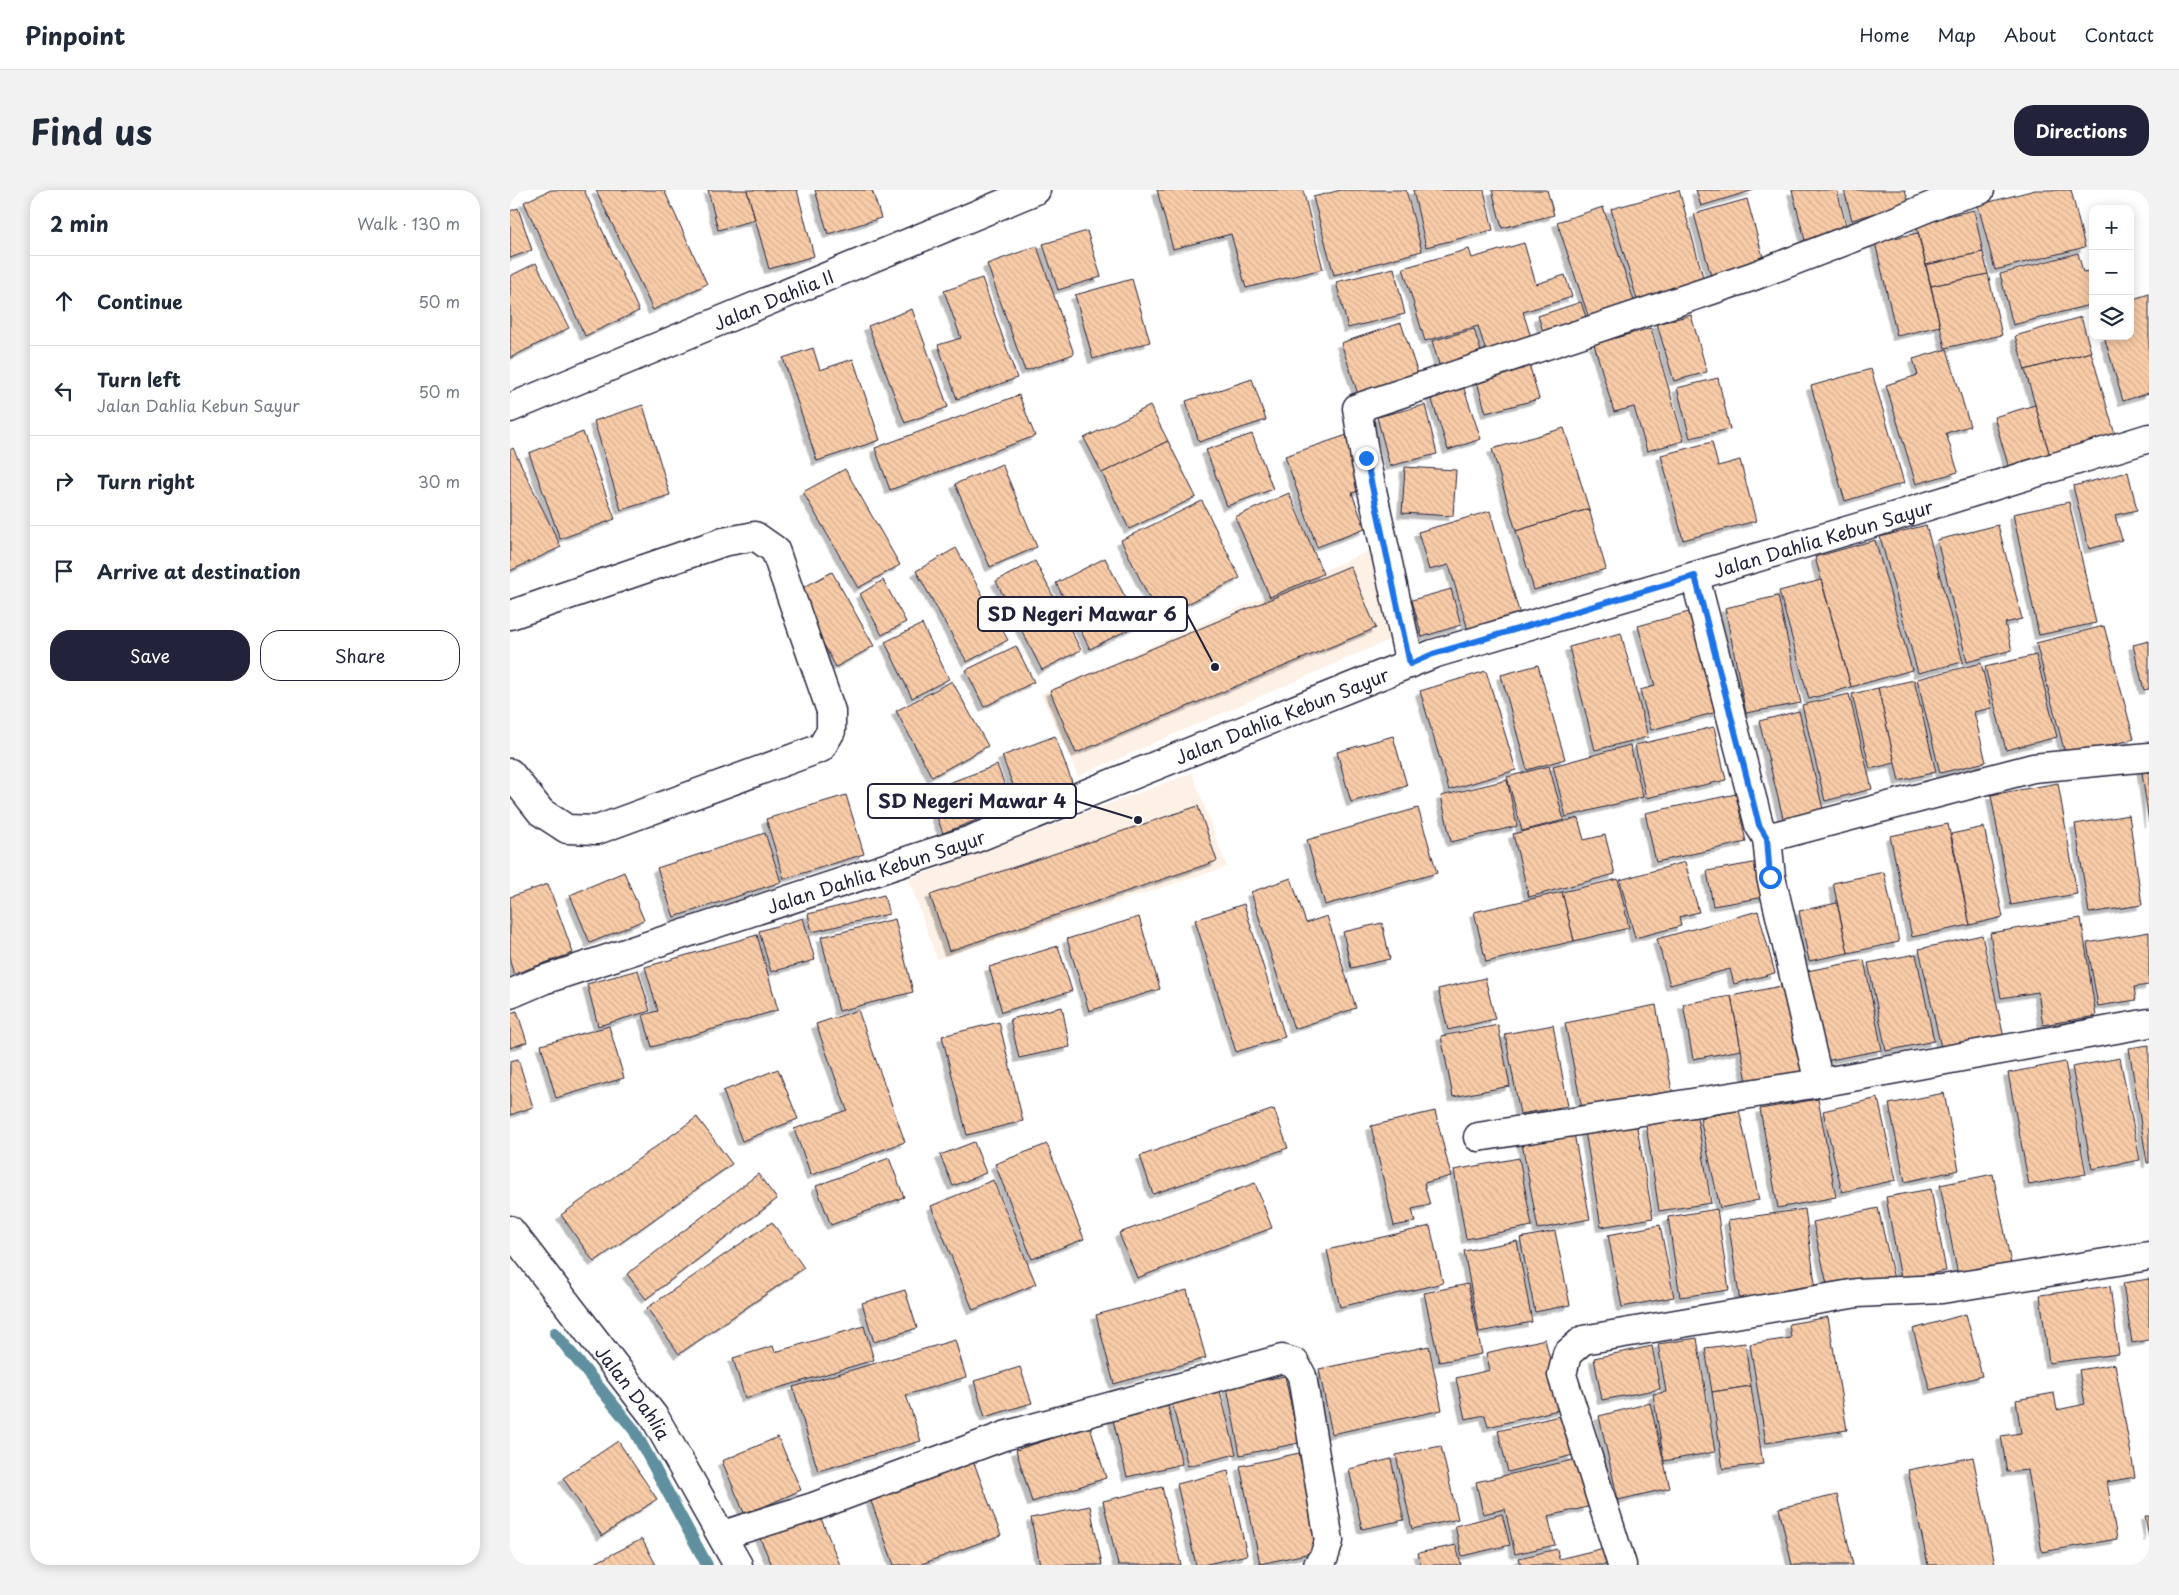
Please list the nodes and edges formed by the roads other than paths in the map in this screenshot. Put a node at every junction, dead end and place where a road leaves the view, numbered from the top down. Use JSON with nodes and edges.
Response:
{"nodes":[{"id":1,"x":1036,"y":190,"type":"edge"},
{"id":2,"x":1980,"y":190,"type":"edge"},
{"id":3,"x":510,"y":408,"type":"edge"},
{"id":4,"x":2149,"y":438,"type":"edge"},
{"id":5,"x":1695,"y":576,"type":"junction"},
{"id":6,"x":510,"y":615,"type":"edge"},
{"id":7,"x":1410,"y":664,"type":"junction"},
{"id":8,"x":2149,"y":757,"type":"edge"},
{"id":9,"x":510,"y":773,"type":"edge"},
{"id":10,"x":1767,"y":838,"type":"junction"},
{"id":11,"x":510,"y":994,"type":"edge"},
{"id":12,"x":2149,"y":1023,"type":"edge"},
{"id":13,"x":1818,"y":1083,"type":"junction"},
{"id":14,"x":1478,"y":1137,"type":"dead end"},
{"id":15,"x":510,"y":1230,"type":"edge"},
{"id":16,"x":2149,"y":1256,"type":"edge"},
{"id":17,"x":723,"y":1536,"type":"junction"},
{"id":18,"x":738,"y":1565,"type":"edge"},
{"id":19,"x":1318,"y":1565,"type":"edge"},
{"id":20,"x":1622,"y":1565,"type":"edge"}],
"edges":[{"from":1,"to":3,"type":"street","name":"Jalan Dahlia II"},
{"from":2,"to":7,"type":"street"},
{"from":4,"to":5,"type":"street","name":"Jalan Dahlia Kebun Sayur"},
{"from":5,"to":7,"type":"street","name":"Jalan Dahlia Kebun Sayur"},
{"from":5,"to":10,"type":"street"},
{"from":6,"to":9,"type":"street"},
{"from":7,"to":11,"type":"street","name":"Jalan Dahlia Kebun Sayur"},
{"from":8,"to":10,"type":"street"},
{"from":10,"to":13,"type":"street"},
{"from":12,"to":13,"type":"street"},
{"from":13,"to":14,"type":"street"},
{"from":15,"to":17,"type":"street","name":"Jalan Dahlia"},
{"from":16,"to":20,"type":"street"},
{"from":17,"to":18,"type":"street","name":"Jalan Dahlia"},
{"from":17,"to":19,"type":"street"}]}
